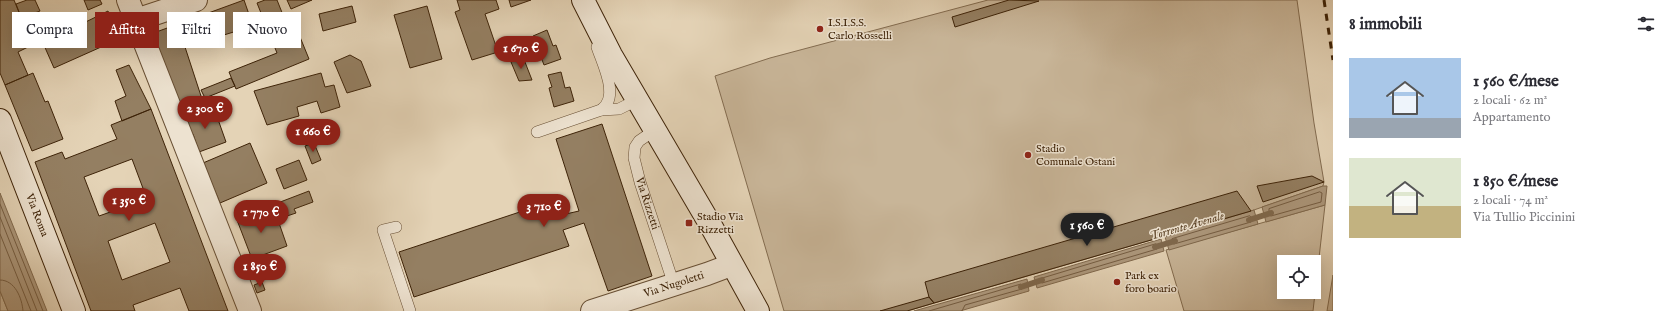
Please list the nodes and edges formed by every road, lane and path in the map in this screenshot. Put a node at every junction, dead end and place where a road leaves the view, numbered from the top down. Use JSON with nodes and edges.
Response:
{"nodes":[{"id":1,"x":128,"y":0,"type":"edge"},
{"id":2,"x":196,"y":0,"type":"edge"},
{"id":3,"x":584,"y":2,"type":"edge"},
{"id":4,"x":133,"y":12,"type":"edge"},
{"id":5,"x":159,"y":12,"type":"edge"},
{"id":6,"x":147,"y":48,"type":"edge"},
{"id":7,"x":637,"y":100,"type":"junction"},
{"id":8,"x":601,"y":110,"type":"junction"},
{"id":9,"x":0,"y":120,"type":"edge"},
{"id":10,"x":655,"y":130,"type":"junction"},
{"id":11,"x":537,"y":132,"type":"dead end"},
{"id":12,"x":396,"y":227,"type":"dead end"},
{"id":13,"x":731,"y":265,"type":"junction"},
{"id":14,"x":674,"y":285,"type":"junction"},
{"id":15,"x":74,"y":311,"type":"edge"},
{"id":16,"x":250,"y":311,"type":"edge"},
{"id":17,"x":410,"y":311,"type":"edge"},
{"id":18,"x":592,"y":311,"type":"edge"},
{"id":19,"x":758,"y":311,"type":"edge"}],
"edges":[{"from":1,"to":4,"type":"street"},
{"from":2,"to":5,"type":"street"},
{"from":3,"to":7,"type":"street"},
{"from":3,"to":8,"type":"lane"},
{"from":6,"to":16,"type":"street"},
{"from":7,"to":8,"type":"lane"},
{"from":7,"to":10,"type":"street"},
{"from":8,"to":11,"type":"lane"},
{"from":9,"to":15,"type":"street","name":"Via Roma"},
{"from":10,"to":13,"type":"street"},
{"from":10,"to":14,"type":"lane","name":"Via Rizzetti"},
{"from":12,"to":17,"type":"lane"},
{"from":13,"to":14,"type":"street","name":"Via Nugoletti"},
{"from":13,"to":19,"type":"street"},
{"from":14,"to":18,"type":"street","name":"Via Nugoletti"}]}
